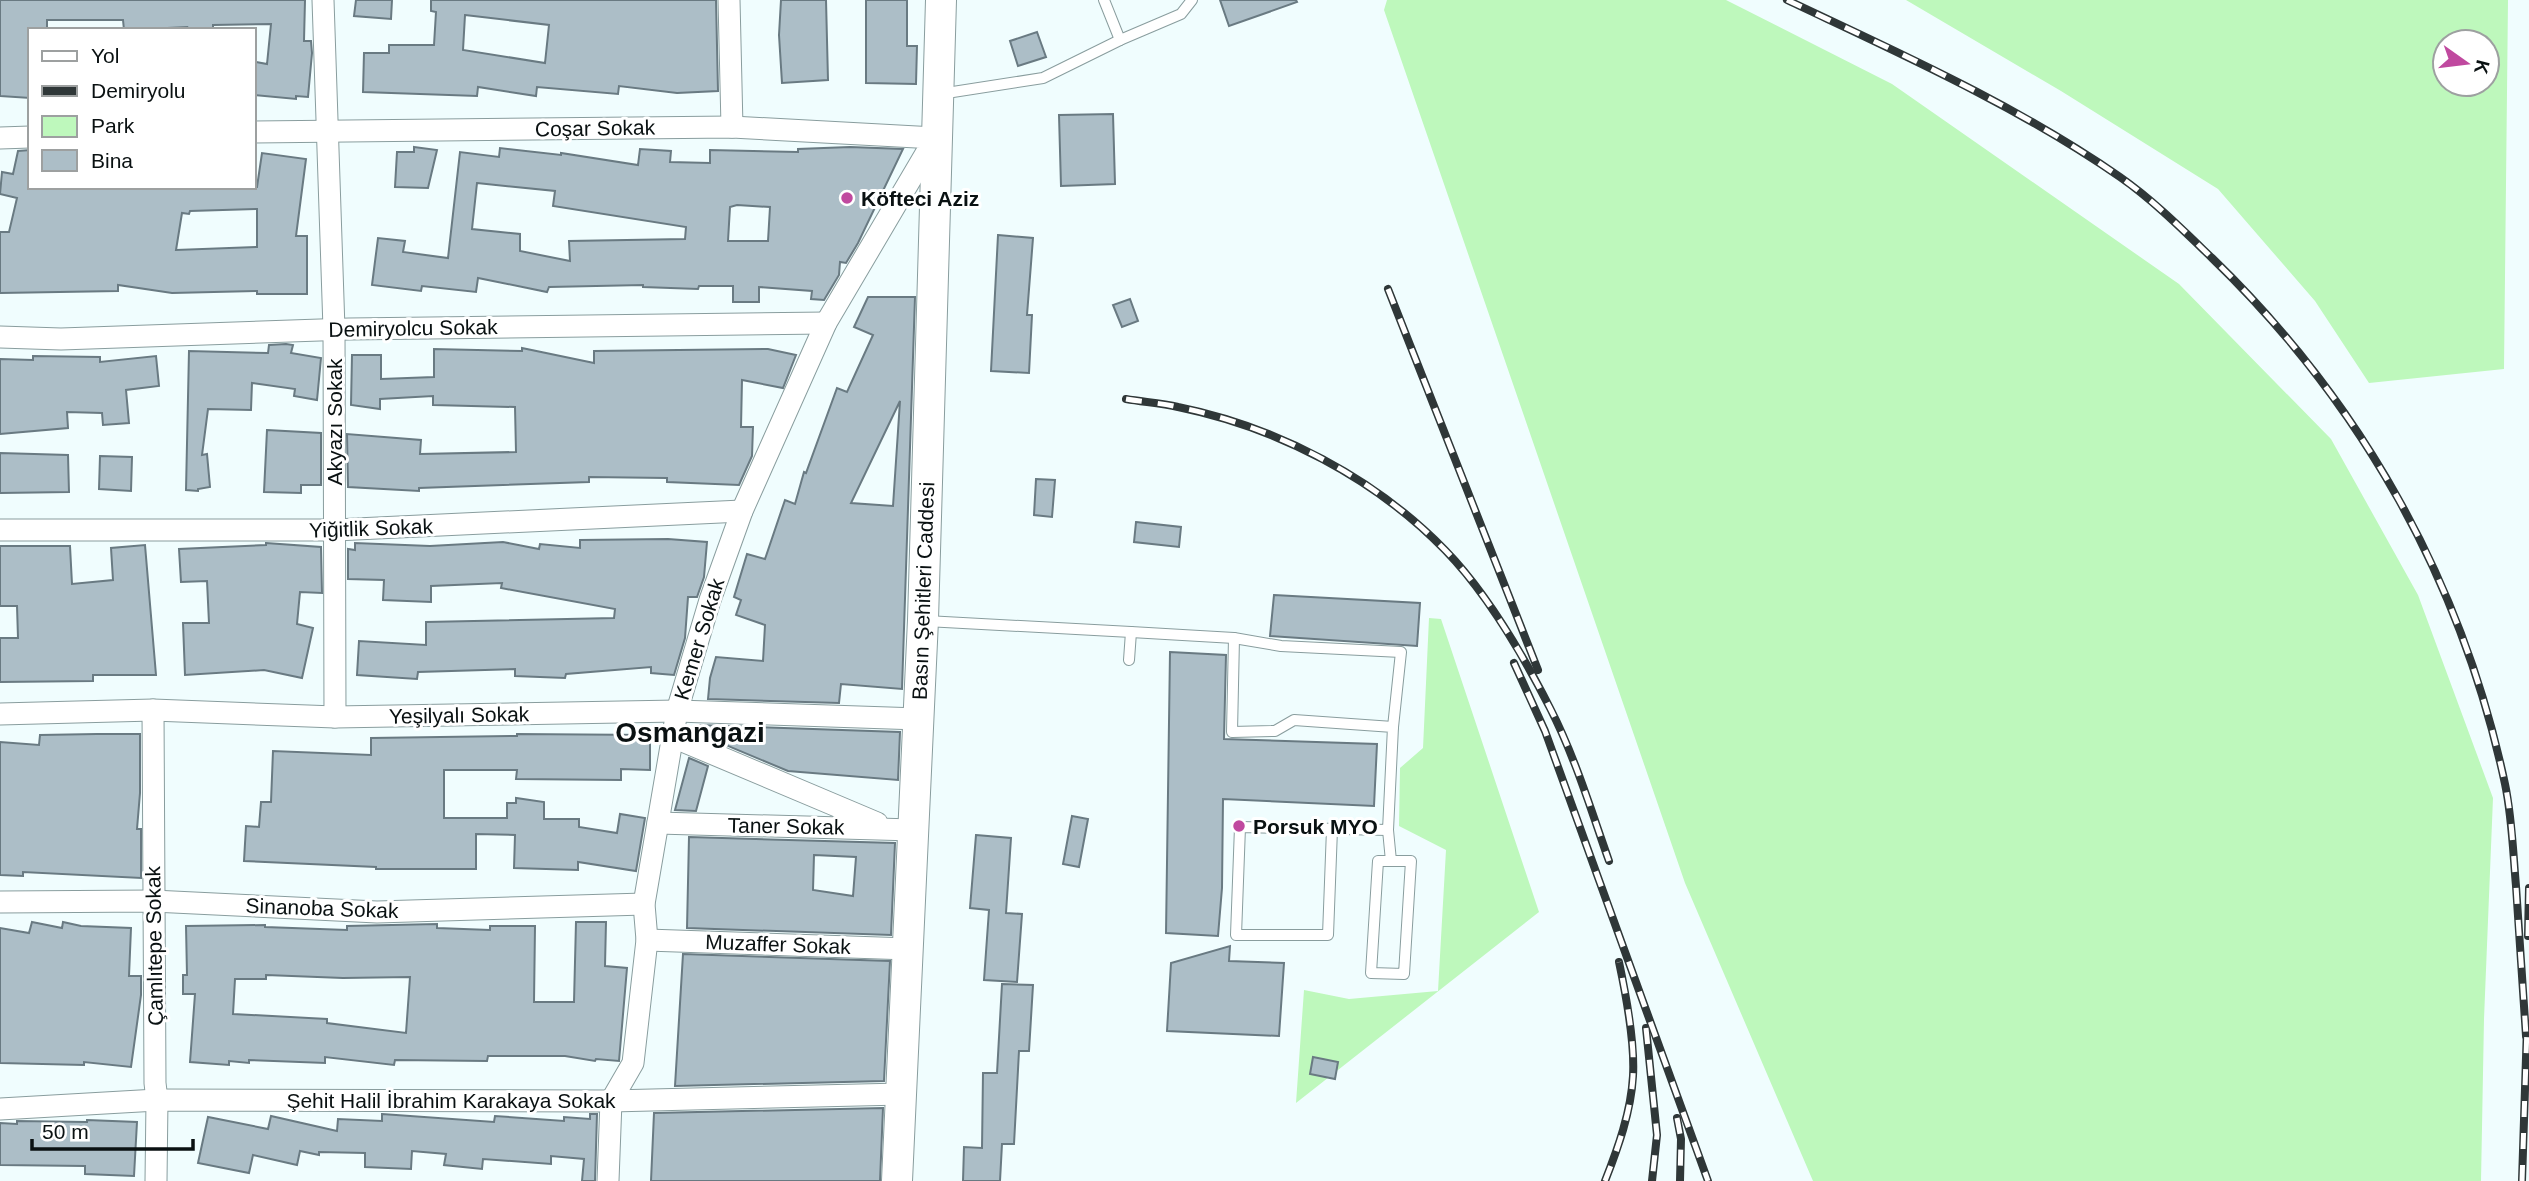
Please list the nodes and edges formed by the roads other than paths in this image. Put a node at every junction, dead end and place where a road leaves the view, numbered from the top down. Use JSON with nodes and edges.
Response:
{"nodes":[{"id":1,"x":323,"y":0,"type":"edge"},
{"id":2,"x":729,"y":0,"type":"edge"},
{"id":3,"x":941,"y":0,"type":"edge"},
{"id":4,"x":1104,"y":0,"type":"edge"},
{"id":5,"x":1192,"y":0,"type":"edge"},
{"id":6,"x":1120,"y":40,"type":"junction"},
{"id":7,"x":937,"y":95,"type":"junction"},
{"id":8,"x":732,"y":127,"type":"junction"},
{"id":9,"x":326,"y":131,"type":"junction"},
{"id":10,"x":256,"y":132,"type":"edge"},
{"id":11,"x":28,"y":137,"type":"edge"},
{"id":12,"x":0,"y":138,"type":"edge"},
{"id":13,"x":935,"y":138,"type":"junction"},
{"id":14,"x":826,"y":323,"type":"junction"},
{"id":15,"x":334,"y":329,"type":"junction"},
{"id":16,"x":0,"y":337,"type":"edge"},
{"id":17,"x":742,"y":511,"type":"junction"},
{"id":18,"x":0,"y":530,"type":"edge"},
{"id":19,"x":335,"y":530,"type":"junction"},
{"id":20,"x":923,"y":620,"type":"junction"},
{"id":21,"x":1131,"y":632,"type":"junction"},
{"id":22,"x":1234,"y":638,"type":"junction"},
{"id":23,"x":1129,"y":660,"type":"dead end"},
{"id":24,"x":153,"y":710,"type":"junction"},
{"id":25,"x":677,"y":712,"type":"junction"},
{"id":26,"x":0,"y":714,"type":"edge"},
{"id":27,"x":335,"y":717,"type":"junction"},
{"id":28,"x":919,"y":719,"type":"junction"},
{"id":29,"x":1393,"y":727,"type":"junction"},
{"id":30,"x":673,"y":737,"type":"junction"},
{"id":31,"x":658,"y":823,"type":"junction"},
{"id":32,"x":901,"y":829,"type":"junction"},
{"id":33,"x":1332,"y":829,"type":"junction"},
{"id":34,"x":1388,"y":830,"type":"junction"},
{"id":35,"x":1391,"y":861,"type":"junction"},
{"id":36,"x":153,"y":901,"type":"junction"},
{"id":37,"x":0,"y":902,"type":"edge"},
{"id":38,"x":644,"y":904,"type":"junction"},
{"id":39,"x":647,"y":940,"type":"junction"},
{"id":40,"x":909,"y":949,"type":"junction"},
{"id":41,"x":902,"y":1094,"type":"junction"},
{"id":42,"x":157,"y":1100,"type":"junction"},
{"id":43,"x":611,"y":1101,"type":"junction"},
{"id":44,"x":0,"y":1109,"type":"edge"},
{"id":45,"x":156,"y":1181,"type":"edge"},
{"id":46,"x":608,"y":1181,"type":"edge"},
{"id":47,"x":897,"y":1181,"type":"edge"}],
"edges":[{"from":1,"to":9,"type":"street","name":"Akyazı Sokak"},
{"from":2,"to":8,"type":"street"},
{"from":3,"to":7,"type":"main road","name":"Basın Şehitleri Caddesi"},
{"from":4,"to":6,"type":"lane"},
{"from":5,"to":6,"type":"lane"},
{"from":6,"to":7,"type":"lane"},
{"from":7,"to":13,"type":"main road","name":"Basın Şehitleri Caddesi"},
{"from":8,"to":9,"type":"street","name":"Coşar Sokak"},
{"from":8,"to":13,"type":"street","name":"Coşar Sokak"},
{"from":9,"to":10,"type":"street","name":"Coşar Sokak"},
{"from":9,"to":15,"type":"street","name":"Akyazı Sokak"},
{"from":11,"to":12,"type":"street"},
{"from":13,"to":14,"type":"street","name":"Kemer Sokak"},
{"from":13,"to":20,"type":"main road","name":"Basın Şehitleri Caddesi"},
{"from":14,"to":15,"type":"street","name":"Demiryolcu Sokak"},
{"from":14,"to":17,"type":"street","name":"Kemer Sokak"},
{"from":15,"to":16,"type":"street","name":"Demiryolcu Sokak"},
{"from":15,"to":19,"type":"street","name":"Akyazı Sokak"},
{"from":17,"to":19,"type":"street","name":"Yiğitlik Sokak"},
{"from":17,"to":25,"type":"street","name":"Kemer Sokak"},
{"from":18,"to":19,"type":"street","name":"Yiğitlik Sokak"},
{"from":19,"to":27,"type":"street","name":"Akyazı Sokak"},
{"from":20,"to":21,"type":"lane"},
{"from":20,"to":28,"type":"main road","name":"Basın Şehitleri Caddesi"},
{"from":21,"to":22,"type":"lane"},
{"from":21,"to":23,"type":"lane"},
{"from":22,"to":29,"type":"lane"},
{"from":22,"to":29,"type":"lane"},
{"from":24,"to":26,"type":"street","name":"Yeşilyalı Sokak"},
{"from":24,"to":27,"type":"street","name":"Yeşilyalı Sokak"},
{"from":24,"to":36,"type":"street","name":"Çamlıtepe Sokak"},
{"from":25,"to":27,"type":"street","name":"Yeşilyalı Sokak"},
{"from":25,"to":28,"type":"street","name":"Yeşilyalı Sokak"},
{"from":25,"to":30,"type":"street","name":"Kemer Sokak"},
{"from":28,"to":32,"type":"main road","name":"Basın Şehitleri Caddesi"},
{"from":29,"to":34,"type":"lane"},
{"from":30,"to":31,"type":"street","name":"Kemer Sokak"},
{"from":30,"to":32,"type":"street"},
{"from":31,"to":32,"type":"street","name":"Taner Sokak"},
{"from":31,"to":38,"type":"street","name":"Kemer Sokak"},
{"from":32,"to":40,"type":"main road","name":"Basın Şehitleri Caddesi"},
{"from":33,"to":33,"type":"lane"},
{"from":33,"to":34,"type":"lane"},
{"from":34,"to":35,"type":"lane"},
{"from":35,"to":35,"type":"lane"},
{"from":36,"to":37,"type":"street","name":"Sinanoba Sokak"},
{"from":36,"to":38,"type":"street","name":"Sinanoba Sokak"},
{"from":36,"to":42,"type":"street","name":"Çamlıtepe Sokak"},
{"from":38,"to":39,"type":"street","name":"Kemer Sokak"},
{"from":39,"to":40,"type":"street","name":"Muzaffer Sokak"},
{"from":39,"to":43,"type":"street","name":"Kemer Sokak"},
{"from":40,"to":41,"type":"main road","name":"Basın Şehitleri Caddesi"},
{"from":41,"to":43,"type":"street","name":"Şehit Halil İbrahim Karakaya Sokak"},
{"from":41,"to":47,"type":"main road","name":"Basın Şehitleri Caddesi"},
{"from":42,"to":43,"type":"street","name":"Şehit Halil İbrahim Karakaya Sokak"},
{"from":42,"to":44,"type":"street","name":"Şehit Halil İbrahim Karakaya Sokak"},
{"from":42,"to":45,"type":"street","name":"Çamlıtepe Sokak"},
{"from":43,"to":46,"type":"street","name":"Kemer Sokak"}]}
